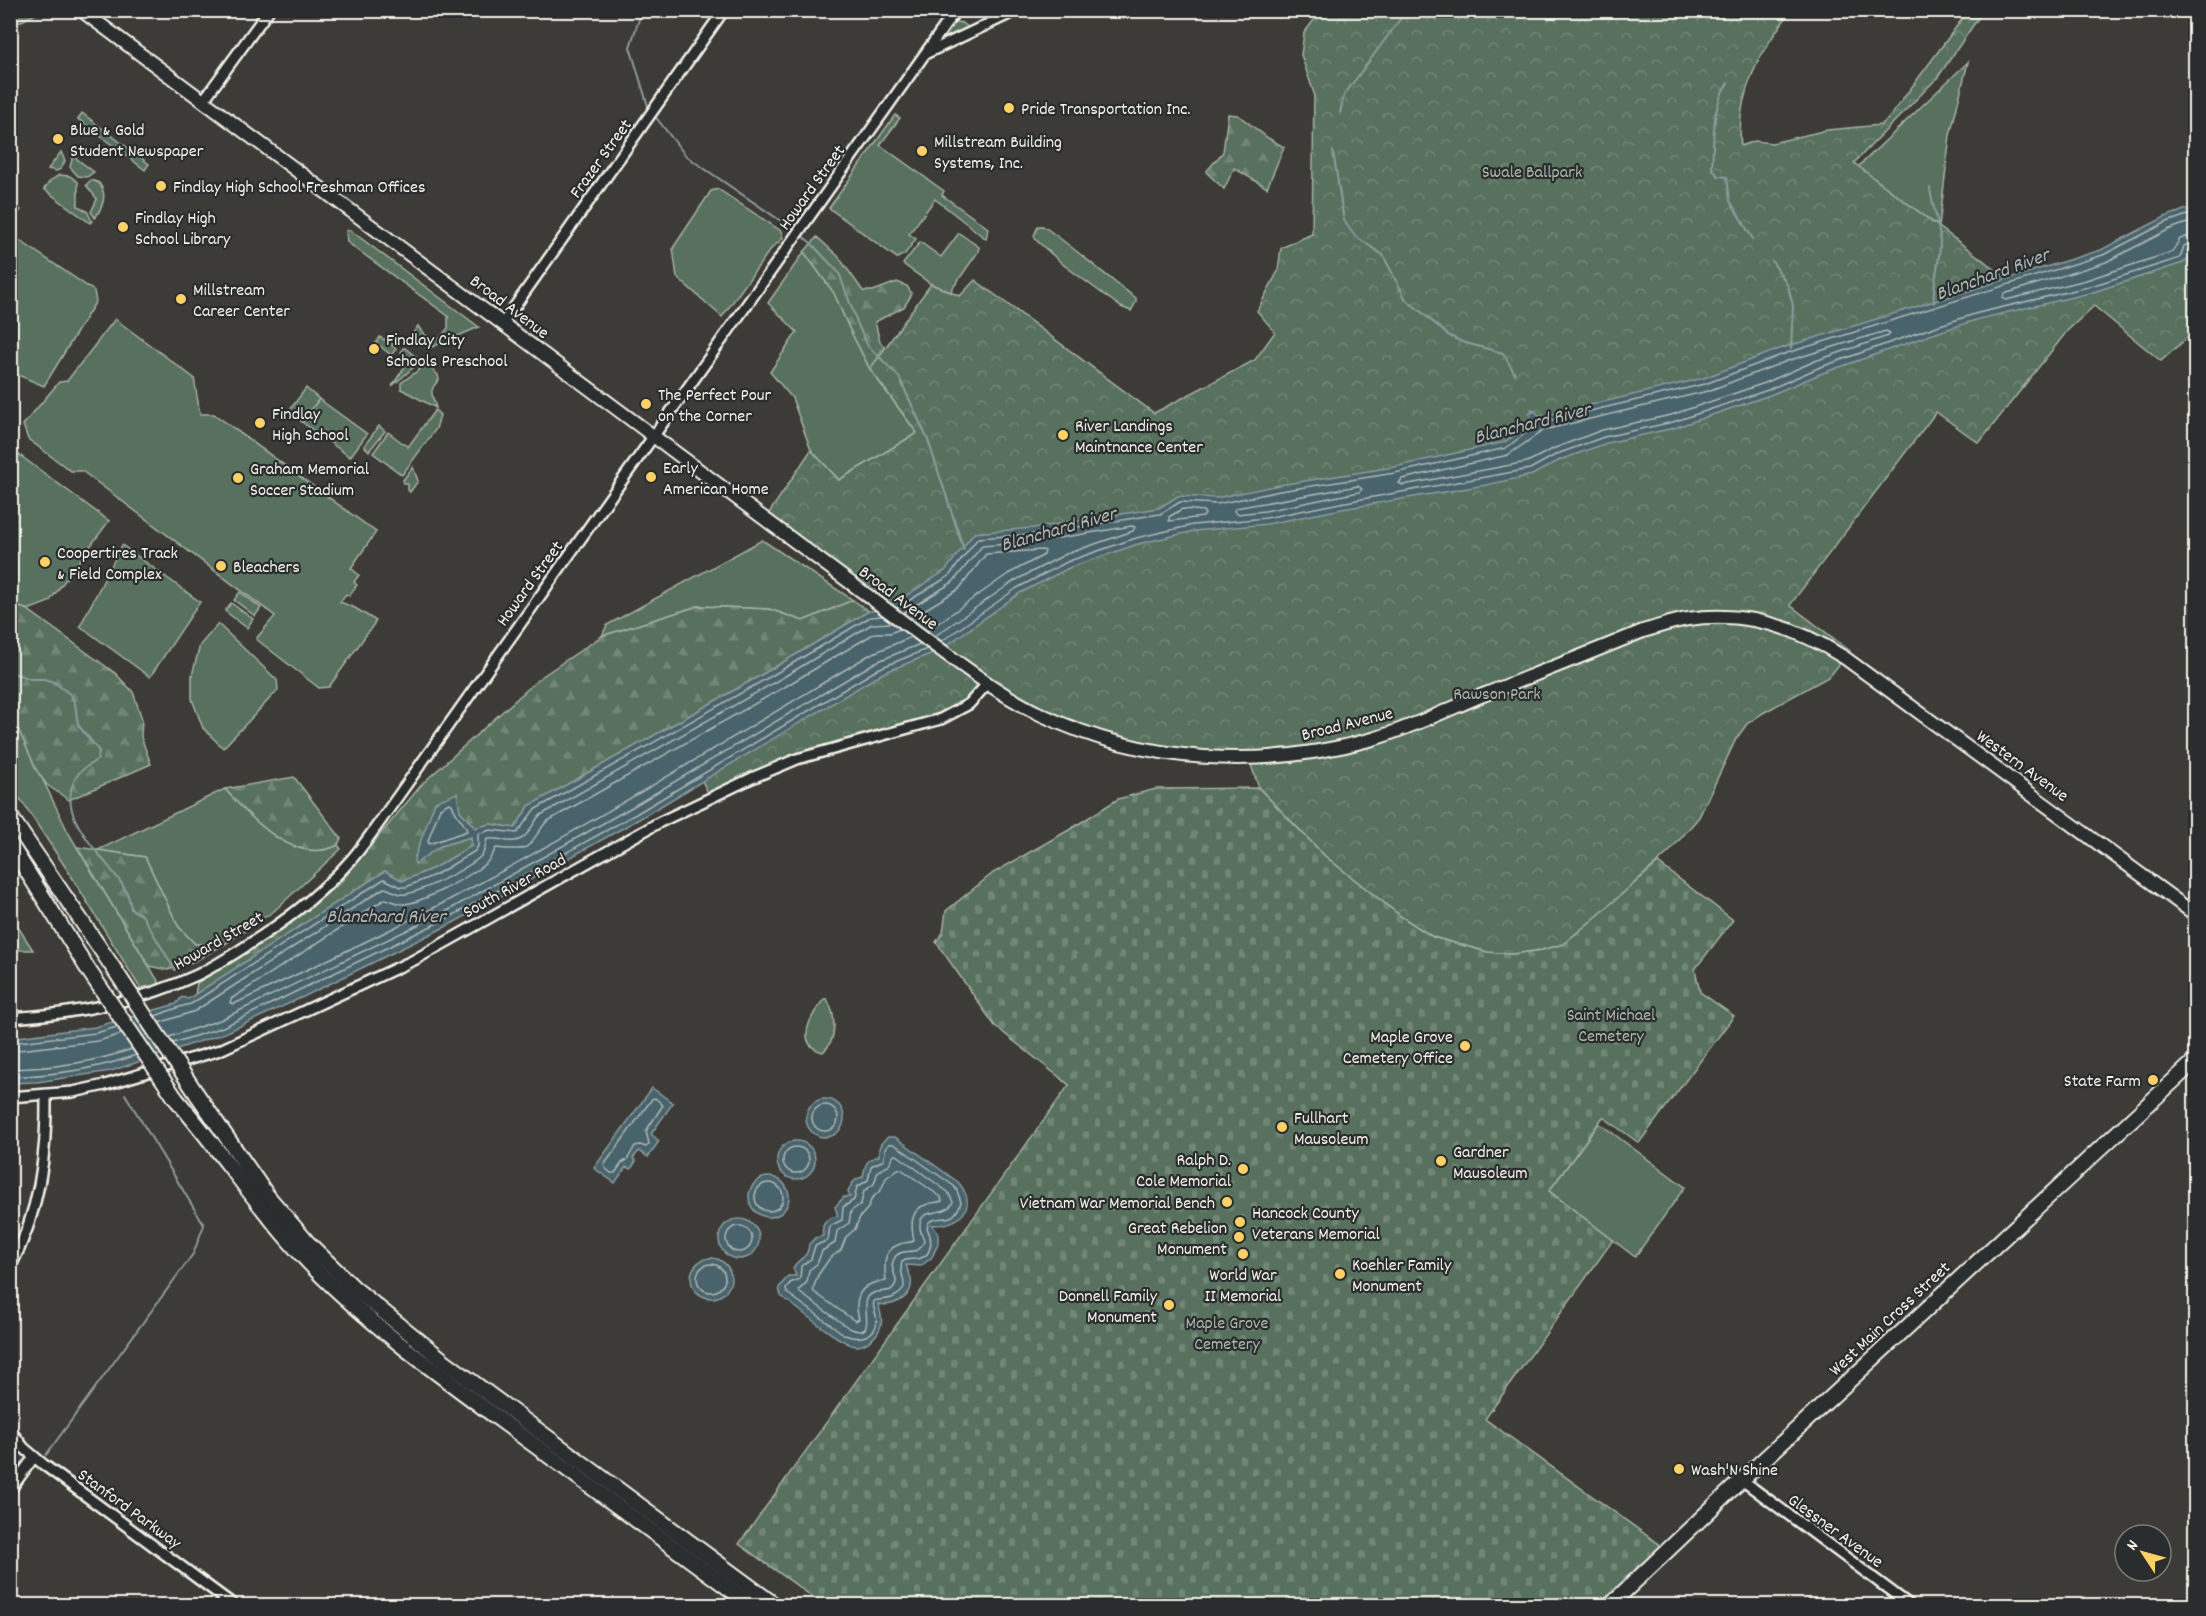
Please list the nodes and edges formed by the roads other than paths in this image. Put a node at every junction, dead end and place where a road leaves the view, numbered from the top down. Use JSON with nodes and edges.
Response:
{"nodes":[{"id":1,"x":81,"y":10,"type":"edge"},
{"id":2,"x":269,"y":10,"type":"edge"},
{"id":3,"x":724,"y":10,"type":"edge"},
{"id":4,"x":956,"y":10,"type":"edge"},
{"id":5,"x":1018,"y":10,"type":"edge"},
{"id":6,"x":926,"y":54,"type":"junction"},
{"id":7,"x":203,"y":101,"type":"junction"},
{"id":8,"x":503,"y":323,"type":"junction"},
{"id":9,"x":654,"y":436,"type":"junction"},
{"id":10,"x":1827,"y":646,"type":"joint"},
{"id":11,"x":987,"y":684,"type":"junction"},
{"id":12,"x":10,"y":816,"type":"edge"},
{"id":13,"x":10,"y":844,"type":"edge"},
{"id":14,"x":2196,"y":915,"type":"edge"},
{"id":15,"x":10,"y":1018,"type":"edge"},
{"id":16,"x":2196,"y":1060,"type":"edge"},
{"id":17,"x":46,"y":1095,"type":"junction"},
{"id":18,"x":10,"y":1097,"type":"edge"},
{"id":19,"x":10,"y":1268,"type":"edge"},
{"id":20,"x":10,"y":1430,"type":"edge"},
{"id":21,"x":34,"y":1457,"type":"junction"},
{"id":22,"x":1742,"y":1480,"type":"junction"},
{"id":23,"x":10,"y":1490,"type":"edge"},
{"id":24,"x":754,"y":1590,"type":"junction"},
{"id":25,"x":235,"y":1605,"type":"edge"},
{"id":26,"x":753,"y":1605,"type":"edge"},
{"id":27,"x":776,"y":1605,"type":"edge"},
{"id":28,"x":784,"y":1605,"type":"edge"},
{"id":29,"x":1610,"y":1605,"type":"edge"},
{"id":30,"x":1911,"y":1605,"type":"edge"}],
"edges":[{"from":1,"to":7,"type":"main road","name":"Broad Avenue"},
{"from":2,"to":7,"type":"street"},
{"from":3,"to":8,"type":"street","name":"Frazer Street"},
{"from":4,"to":6,"type":"street","name":"Howard Street"},
{"from":5,"to":6,"type":"street"},
{"from":6,"to":9,"type":"street","name":"Howard Street"},
{"from":7,"to":8,"type":"main road","name":"Broad Avenue"},
{"from":8,"to":9,"type":"main road","name":"Broad Avenue"},
{"from":9,"to":11,"type":"main road","name":"Broad Avenue"},
{"from":9,"to":15,"type":"street","name":"Howard Street"},
{"from":10,"to":11,"type":"main road","name":"Broad Avenue"},
{"from":10,"to":14,"type":"main road","name":"Western Avenue"},
{"from":11,"to":17,"type":"street","name":"South River Road"},
{"from":12,"to":24,"type":"highway","bridge":true},
{"from":13,"to":26,"type":"highway","bridge":true},
{"from":16,"to":22,"type":"highway","name":"West Main Cross Street"},
{"from":17,"to":18,"type":"street","name":"South River Road"},
{"from":17,"to":19,"type":"street"},
{"from":20,"to":21,"type":"street","name":"Stanford Parkway"},
{"from":21,"to":23,"type":"street"},
{"from":21,"to":25,"type":"street","name":"Stanford Parkway"},
{"from":22,"to":29,"type":"highway","name":"West Main Cross Street"},
{"from":22,"to":30,"type":"street","name":"Glessner Avenue"},
{"from":24,"to":27,"type":"highway"},
{"from":24,"to":28,"type":"highway"}]}
